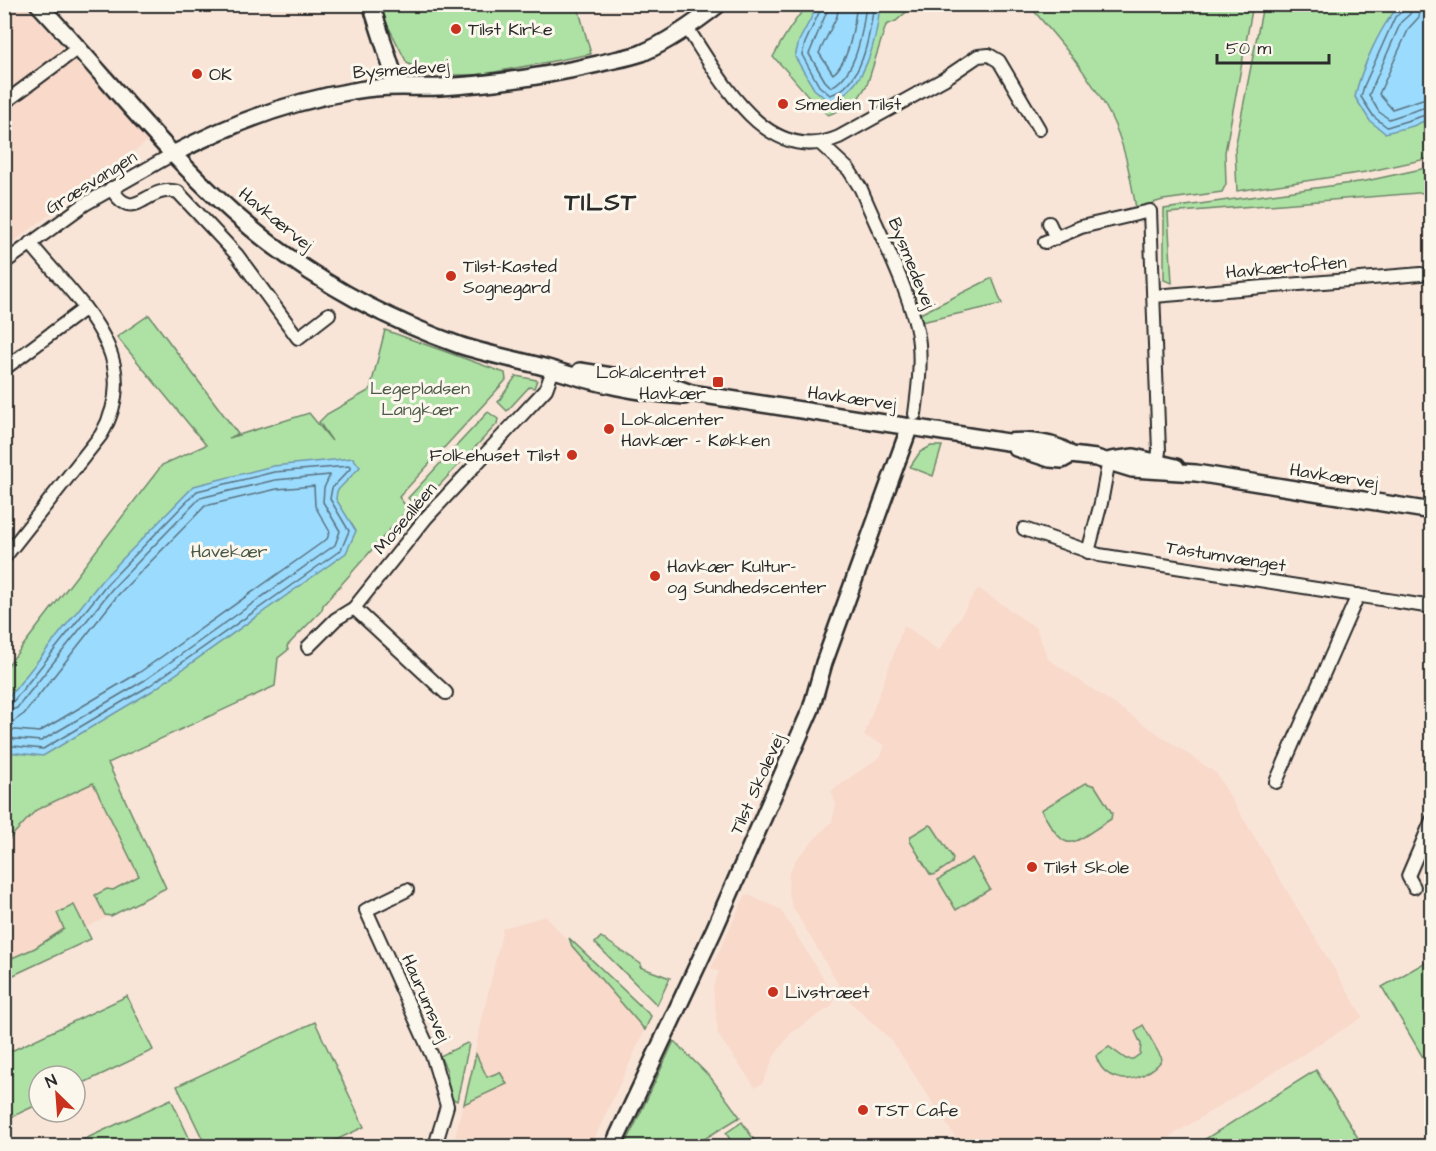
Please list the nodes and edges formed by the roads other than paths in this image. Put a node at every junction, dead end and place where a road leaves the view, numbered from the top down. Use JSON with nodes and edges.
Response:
{"nodes":[{"id":1,"x":38,"y":4,"type":"edge"},
{"id":2,"x":371,"y":4,"type":"edge"},
{"id":3,"x":719,"y":4,"type":"edge"},
{"id":4,"x":687,"y":28,"type":"junction"},
{"id":5,"x":78,"y":48,"type":"junction"},
{"id":6,"x":397,"y":85,"type":"junction"},
{"id":7,"x":4,"y":103,"type":"edge"},
{"id":8,"x":1039,"y":129,"type":"dead end"},
{"id":9,"x":822,"y":145,"type":"junction"},
{"id":10,"x":173,"y":154,"type":"junction"},
{"id":11,"x":111,"y":188,"type":"junction"},
{"id":12,"x":1049,"y":223,"type":"dead end"},
{"id":13,"x":30,"y":243,"type":"junction"},
{"id":14,"x":4,"y":263,"type":"edge"},
{"id":15,"x":1421,"y":274,"type":"dead end"},
{"id":16,"x":1155,"y":296,"type":"junction"},
{"id":17,"x":84,"y":309,"type":"junction"},
{"id":18,"x":329,"y":314,"type":"dead end"},
{"id":19,"x":4,"y":369,"type":"edge"},
{"id":20,"x":553,"y":370,"type":"junction"},
{"id":21,"x":913,"y":420,"type":"junction"},
{"id":22,"x":1109,"y":460,"type":"junction"},
{"id":23,"x":1157,"y":467,"type":"junction"},
{"id":24,"x":1431,"y":511,"type":"edge"},
{"id":25,"x":1024,"y":529,"type":"dead end"},
{"id":26,"x":1088,"y":552,"type":"junction"},
{"id":27,"x":4,"y":558,"type":"edge"},
{"id":28,"x":1358,"y":595,"type":"junction"},
{"id":29,"x":1431,"y":607,"type":"edge"},
{"id":30,"x":354,"y":608,"type":"junction"},
{"id":31,"x":308,"y":647,"type":"dead end"},
{"id":32,"x":446,"y":693,"type":"dead end"},
{"id":33,"x":1276,"y":782,"type":"dead end"},
{"id":34,"x":1431,"y":820,"type":"edge"},
{"id":35,"x":1414,"y":887,"type":"dead end"},
{"id":36,"x":407,"y":890,"type":"dead end"},
{"id":37,"x":435,"y":1146,"type":"edge"},
{"id":38,"x":613,"y":1146,"type":"edge"}],
"edges":[{"from":1,"to":5,"type":"street","name":"Havkærvej"},
{"from":2,"to":6,"type":"street"},
{"from":3,"to":4,"type":"street","name":"Bysmedevej"},
{"from":4,"to":6,"type":"street","name":"Bysmedevej"},
{"from":4,"to":9,"type":"street"},
{"from":5,"to":7,"type":"street"},
{"from":5,"to":10,"type":"street","name":"Havkærvej"},
{"from":6,"to":10,"type":"street","name":"Bysmedevej"},
{"from":8,"to":9,"type":"street"},
{"from":9,"to":21,"type":"street","name":"Bysmedevej"},
{"from":10,"to":11,"type":"street","name":"Græsvangen"},
{"from":10,"to":20,"type":"street","name":"Havkærvej"},
{"from":11,"to":13,"type":"street","name":"Græsvangen"},
{"from":11,"to":18,"type":"street"},
{"from":12,"to":16,"type":"street"},
{"from":13,"to":14,"type":"street","name":"Græsvangen"},
{"from":13,"to":17,"type":"street"},
{"from":15,"to":16,"type":"street","name":"Havkærtoften"},
{"from":16,"to":23,"type":"street"},
{"from":17,"to":19,"type":"street"},
{"from":17,"to":27,"type":"street"},
{"from":20,"to":21,"type":"street","name":"Havkærvej"},
{"from":20,"to":30,"type":"street","name":"Mosealléen"},
{"from":21,"to":22,"type":"street","name":"Havkærvej"},
{"from":21,"to":38,"type":"street","name":"Tilst Skolevej"},
{"from":22,"to":23,"type":"street","name":"Havkærvej"},
{"from":22,"to":26,"type":"street"},
{"from":23,"to":24,"type":"street","name":"Havkærvej"},
{"from":25,"to":26,"type":"street","name":"Tåstumvænget"},
{"from":26,"to":28,"type":"street","name":"Tåstumvænget"},
{"from":28,"to":29,"type":"street","name":"Tåstumvænget"},
{"from":28,"to":33,"type":"street"},
{"from":30,"to":31,"type":"street","name":"Mosealléen"},
{"from":30,"to":32,"type":"street"},
{"from":34,"to":35,"type":"street"},
{"from":36,"to":37,"type":"street","name":"Haurumsvej"}]}
